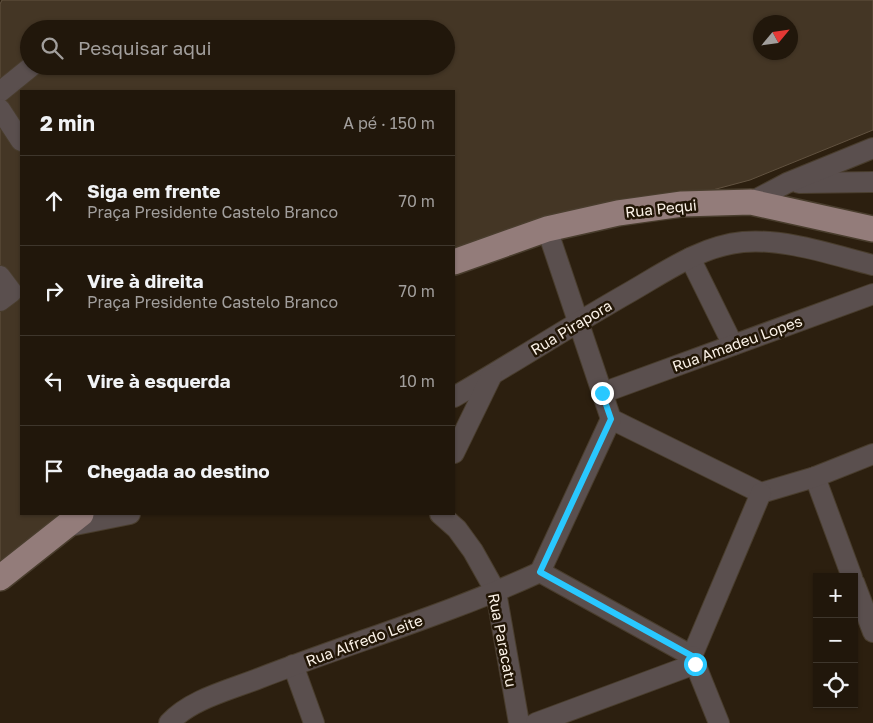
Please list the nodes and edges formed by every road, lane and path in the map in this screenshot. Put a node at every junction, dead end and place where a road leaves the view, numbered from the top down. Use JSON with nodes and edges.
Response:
{"nodes":[{"id":1,"x":21,"y":75,"type":"edge"},
{"id":2,"x":0,"y":92,"type":"edge"},
{"id":3,"x":0,"y":109,"type":"edge"},
{"id":4,"x":20,"y":139,"type":"edge"},
{"id":5,"x":873,"y":148,"type":"edge"},
{"id":6,"x":873,"y":182,"type":"edge"},
{"id":7,"x":787,"y":183,"type":"junction"},
{"id":8,"x":751,"y":202,"type":"junction"},
{"id":9,"x":547,"y":229,"type":"junction"},
{"id":10,"x":873,"y":229,"type":"edge"},
{"id":11,"x":690,"y":258,"type":"junction"},
{"id":12,"x":455,"y":262,"type":"edge"},
{"id":13,"x":873,"y":265,"type":"edge"},
{"id":14,"x":0,"y":276,"type":"edge"},
{"id":15,"x":11,"y":292,"type":"edge"},
{"id":16,"x":873,"y":294,"type":"edge"},
{"id":17,"x":578,"y":322,"type":"junction"},
{"id":18,"x":733,"y":345,"type":"junction"},
{"id":19,"x":492,"y":375,"type":"junction"},
{"id":20,"x":602,"y":393,"type":"junction"},
{"id":21,"x":455,"y":396,"type":"edge"},
{"id":22,"x":611,"y":419,"type":"junction"},
{"id":23,"x":455,"y":451,"type":"edge"},
{"id":24,"x":873,"y":454,"type":"edge"},
{"id":25,"x":815,"y":477,"type":"junction"},
{"id":26,"x":761,"y":493,"type":"junction"},
{"id":27,"x":120,"y":515,"type":"edge"},
{"id":28,"x":441,"y":515,"type":"edge"},
{"id":29,"x":72,"y":520,"type":"edge"},
{"id":30,"x":540,"y":572,"type":"junction"},
{"id":31,"x":851,"y":573,"type":"edge"},
{"id":32,"x":0,"y":578,"type":"edge"},
{"id":33,"x":496,"y":592,"type":"junction"},
{"id":34,"x":858,"y":593,"type":"edge"},
{"id":35,"x":873,"y":632,"type":"edge"},
{"id":36,"x":694,"y":660,"type":"junction"},
{"id":37,"x":294,"y":665,"type":"junction"},
{"id":38,"x":169,"y":723,"type":"edge"},
{"id":39,"x":314,"y":723,"type":"edge"},
{"id":40,"x":519,"y":723,"type":"edge"},
{"id":41,"x":536,"y":723,"type":"edge"},
{"id":42,"x":719,"y":723,"type":"edge"}],
"edges":[{"from":1,"to":2,"type":"street"},
{"from":3,"to":4,"type":"street"},
{"from":5,"to":7,"type":"street"},
{"from":6,"to":7,"type":"street"},
{"from":7,"to":8,"type":"street"},
{"from":8,"to":9,"type":"main road","name":"Rua Pequi"},
{"from":8,"to":10,"type":"main road","name":"Rua Pequi"},
{"from":9,"to":12,"type":"main road","name":"Rua Pequi"},
{"from":9,"to":17,"type":"street"},
{"from":11,"to":13,"type":"street","name":"Rua Pirapora"},
{"from":11,"to":17,"type":"street","name":"Rua Pirapora"},
{"from":11,"to":18,"type":"street"},
{"from":14,"to":15,"type":"street"},
{"from":16,"to":18,"type":"street","name":"Rua Amadeu Lopes"},
{"from":17,"to":19,"type":"street","name":"Rua Pirapora"},
{"from":17,"to":20,"type":"street"},
{"from":18,"to":20,"type":"street","name":"Rua Amadeu Lopes"},
{"from":19,"to":21,"type":"street","name":"Rua Pirapora"},
{"from":19,"to":23,"type":"street"},
{"from":20,"to":22,"type":"street"},
{"from":22,"to":26,"type":"street"},
{"from":22,"to":30,"type":"street"},
{"from":24,"to":25,"type":"street"},
{"from":25,"to":26,"type":"street"},
{"from":25,"to":31,"type":"street"},
{"from":26,"to":36,"type":"street"},
{"from":27,"to":29,"type":"street"},
{"from":28,"to":33,"type":"street","name":"Rua Paracatu"},
{"from":29,"to":32,"type":"main road"},
{"from":30,"to":33,"type":"street","name":"Rua Alfredo Leite"},
{"from":30,"to":36,"type":"street"},
{"from":33,"to":37,"type":"street","name":"Rua Alfredo Leite"},
{"from":33,"to":40,"type":"street","name":"Rua Paracatu"},
{"from":34,"to":35,"type":"street"},
{"from":36,"to":41,"type":"street"},
{"from":36,"to":42,"type":"street"},
{"from":37,"to":38,"type":"street","name":"Rua Alfredo Leite"},
{"from":37,"to":39,"type":"street"}]}
